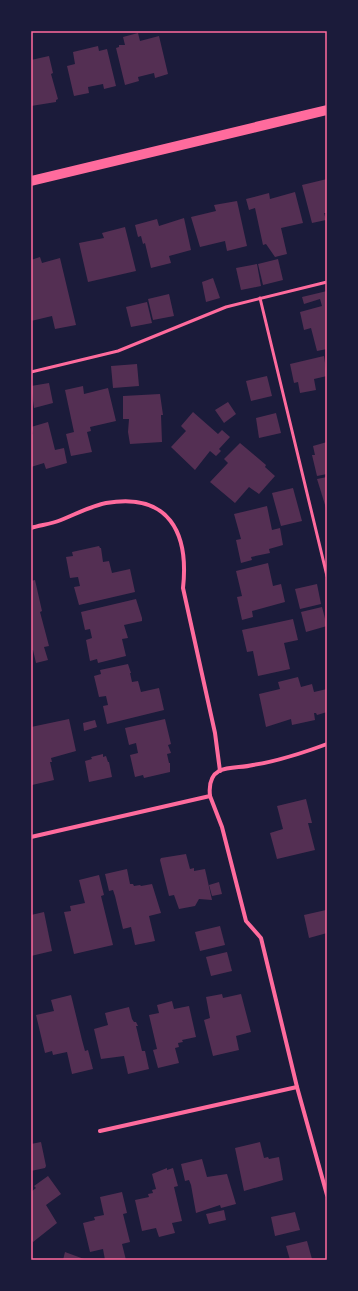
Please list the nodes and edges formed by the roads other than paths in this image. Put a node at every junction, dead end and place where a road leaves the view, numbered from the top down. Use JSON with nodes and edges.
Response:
{"nodes":[{"id":1,"x":327,"y":110,"type":"edge"},
{"id":2,"x":31,"y":181,"type":"edge"},
{"id":3,"x":327,"y":282,"type":"edge"},
{"id":4,"x":260,"y":298,"type":"junction"},
{"id":5,"x":31,"y":372,"type":"edge"},
{"id":6,"x":31,"y":528,"type":"edge"},
{"id":7,"x":327,"y":576,"type":"edge"},
{"id":8,"x":327,"y":744,"type":"edge"},
{"id":9,"x":220,"y":771,"type":"junction"},
{"id":10,"x":210,"y":796,"type":"junction"},
{"id":11,"x":31,"y":837,"type":"edge"},
{"id":12,"x":297,"y":1086,"type":"junction"},
{"id":13,"x":100,"y":1130,"type":"dead end"},
{"id":14,"x":327,"y":1195,"type":"edge"}],
"edges":[{"from":1,"to":2,"type":"main road"},
{"from":3,"to":4,"type":"lane"},
{"from":4,"to":5,"type":"lane"},
{"from":4,"to":7,"type":"lane"},
{"from":6,"to":9,"type":"street"},
{"from":8,"to":9,"type":"street"},
{"from":9,"to":10,"type":"street"},
{"from":10,"to":11,"type":"street"},
{"from":10,"to":12,"type":"street"},
{"from":12,"to":13,"type":"street"},
{"from":12,"to":14,"type":"street"}]}
